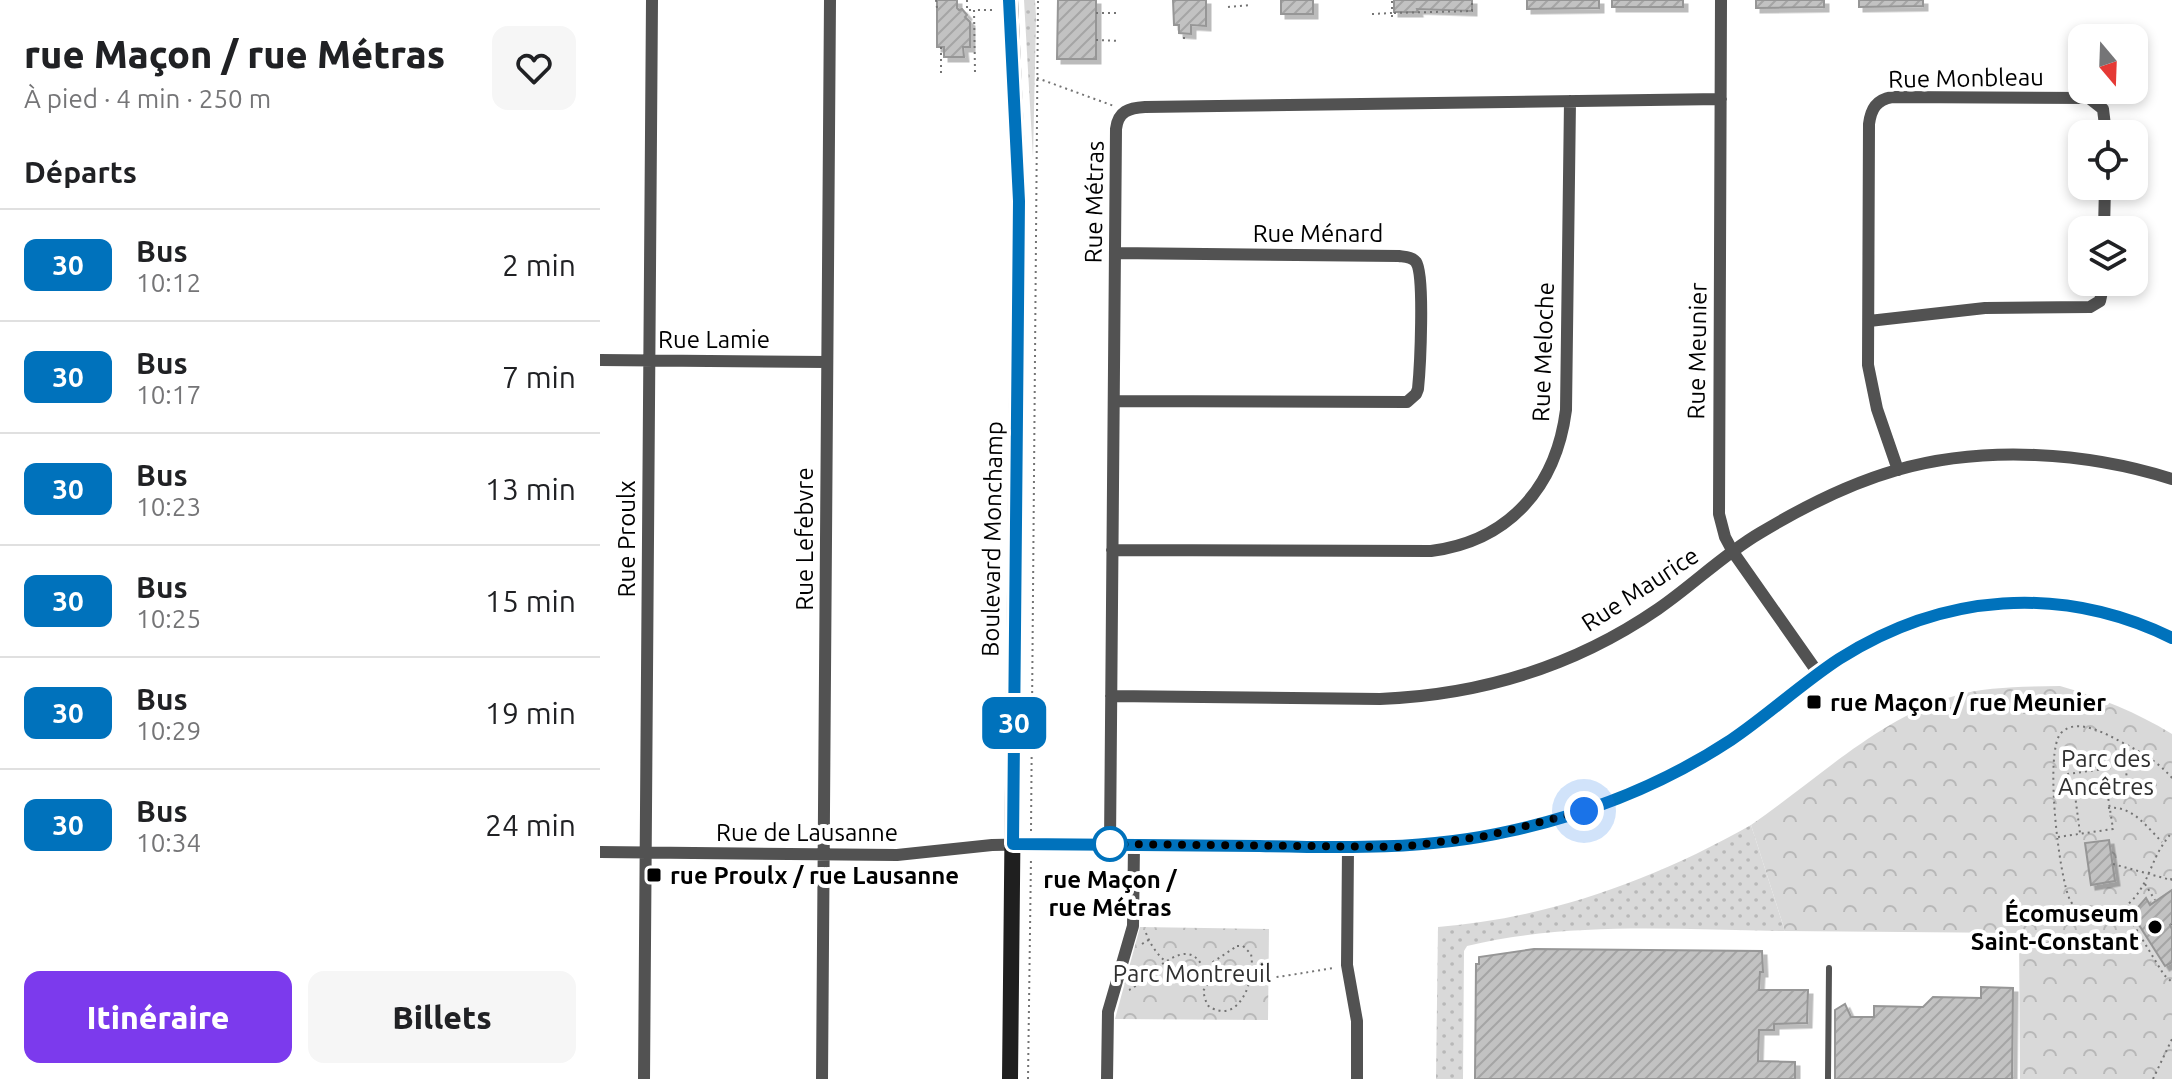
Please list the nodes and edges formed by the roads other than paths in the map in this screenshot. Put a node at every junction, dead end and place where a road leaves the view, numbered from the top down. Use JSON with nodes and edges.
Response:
{"nodes":[{"id":1,"x":652,"y":0,"type":"edge"},
{"id":2,"x":830,"y":0,"type":"edge"},
{"id":3,"x":1010,"y":0,"type":"edge"},
{"id":4,"x":1721,"y":0,"type":"edge"},
{"id":5,"x":1721,"y":99,"type":"junction"},
{"id":6,"x":1570,"y":101,"type":"junction"},
{"id":7,"x":2104,"y":120,"type":"edge"},
{"id":8,"x":1115,"y":253,"type":"junction"},
{"id":9,"x":2101,"y":296,"type":"edge"},
{"id":10,"x":1869,"y":321,"type":"junction"},
{"id":11,"x":600,"y":360,"type":"edge"},
{"id":12,"x":649,"y":361,"type":"junction"},
{"id":13,"x":827,"y":362,"type":"junction"},
{"id":14,"x":1114,"y":401,"type":"junction"},
{"id":15,"x":1898,"y":470,"type":"junction"},
{"id":16,"x":2172,"y":479,"type":"edge"},
{"id":17,"x":1112,"y":550,"type":"junction"},
{"id":18,"x":1733,"y":552,"type":"junction"},
{"id":19,"x":2172,"y":638,"type":"edge"},
{"id":20,"x":1818,"y":673,"type":"junction"},
{"id":21,"x":1111,"y":696,"type":"junction"},
{"id":22,"x":1013,"y":844,"type":"junction"},
{"id":23,"x":1110,"y":844,"type":"junction"},
{"id":24,"x":1134,"y":845,"type":"junction"},
{"id":25,"x":1348,"y":848,"type":"junction"},
{"id":26,"x":600,"y":852,"type":"edge"},
{"id":27,"x":646,"y":853,"type":"junction"},
{"id":28,"x":823,"y":855,"type":"junction"},
{"id":29,"x":1829,"y":968,"type":"dead end"},
{"id":30,"x":644,"y":1079,"type":"edge"},
{"id":31,"x":822,"y":1079,"type":"edge"},
{"id":32,"x":1010,"y":1079,"type":"edge"},
{"id":33,"x":1107,"y":1079,"type":"edge"},
{"id":34,"x":1357,"y":1079,"type":"edge"},
{"id":35,"x":1828,"y":1079,"type":"edge"}],
"edges":[{"from":1,"to":12,"type":"street","name":"Rue Proulx"},
{"from":2,"to":13,"type":"street","name":"Rue Lefebvre"},
{"from":3,"to":22,"type":"street","name":"Boulevard Monchamp"},
{"from":4,"to":5,"type":"street","name":"Rue Meunier"},
{"from":5,"to":6,"type":"street","name":"Rue Métras"},
{"from":5,"to":18,"type":"street","name":"Rue Meunier"},
{"from":6,"to":8,"type":"street","name":"Rue Métras"},
{"from":6,"to":17,"type":"street","name":"Rue Meloche"},
{"from":7,"to":10,"type":"street","name":"Rue Monbleau"},
{"from":8,"to":14,"type":"street","name":"Rue Métras"},
{"from":8,"to":14,"type":"street","name":"Rue Ménard"},
{"from":9,"to":10,"type":"street"},
{"from":10,"to":15,"type":"street","name":"Rue Monbleau"},
{"from":11,"to":12,"type":"street","name":"Rue Lamie"},
{"from":12,"to":13,"type":"street","name":"Rue Lamie"},
{"from":12,"to":27,"type":"street","name":"Rue Proulx"},
{"from":13,"to":28,"type":"street","name":"Rue Lefebvre"},
{"from":14,"to":17,"type":"street","name":"Rue Métras"},
{"from":15,"to":16,"type":"street","name":"Rue Maurice"},
{"from":15,"to":18,"type":"street","name":"Rue Maurice"},
{"from":17,"to":21,"type":"street","name":"Rue Métras"},
{"from":18,"to":20,"type":"street","name":"Rue Meunier"},
{"from":18,"to":21,"type":"street","name":"Rue Maurice"},
{"from":19,"to":20,"type":"street","name":"Rue de Lausanne"},
{"from":20,"to":25,"type":"street","name":"Rue de Lausanne"},
{"from":21,"to":23,"type":"street","name":"Rue Métras"},
{"from":22,"to":23,"type":"street","name":"Rue de Lausanne"},
{"from":22,"to":28,"type":"street","name":"Rue de Lausanne"},
{"from":22,"to":32,"type":"street","name":"Boulevard Monchamp"},
{"from":23,"to":24,"type":"street","name":"Rue de Lausanne"},
{"from":24,"to":25,"type":"street","name":"Rue de Lausanne"},
{"from":24,"to":33,"type":"street"},
{"from":25,"to":34,"type":"street"},
{"from":26,"to":27,"type":"street","name":"Rue de Lausanne"},
{"from":27,"to":28,"type":"street","name":"Rue de Lausanne"},
{"from":27,"to":30,"type":"street","name":"Rue Proulx"},
{"from":28,"to":31,"type":"street","name":"Rue Lefebvre"},
{"from":29,"to":35,"type":"lane"}]}
